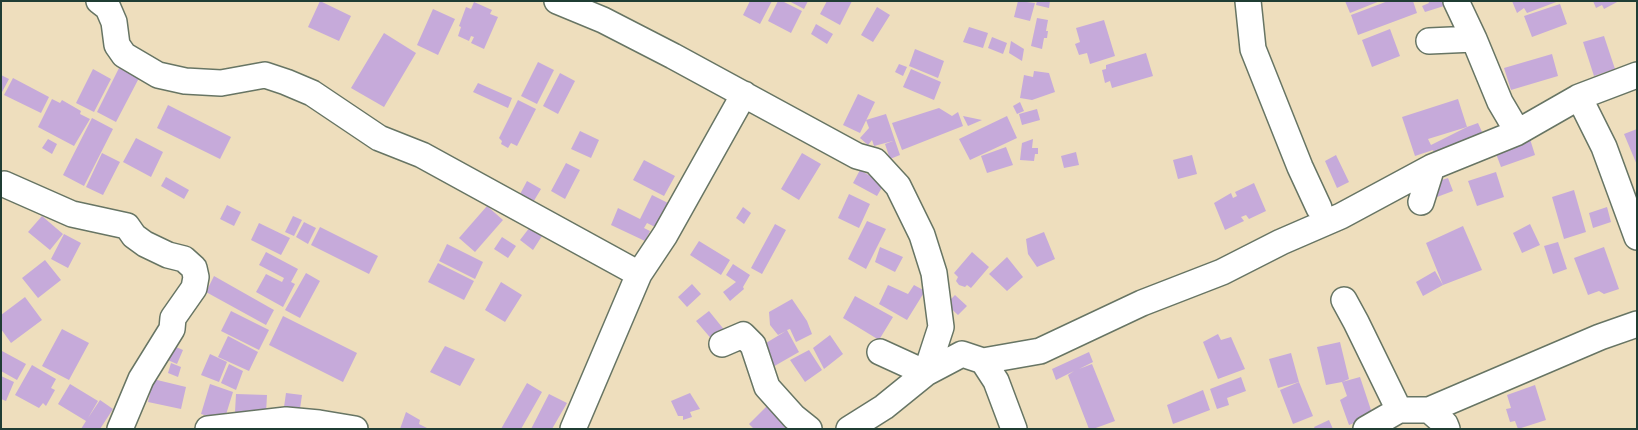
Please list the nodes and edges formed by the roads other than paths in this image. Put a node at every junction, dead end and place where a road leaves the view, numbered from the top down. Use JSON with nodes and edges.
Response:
{"nodes":[{"id":1,"x":99,"y":1,"type":"edge"},
{"id":2,"x":558,"y":1,"type":"edge"},
{"id":3,"x":1248,"y":1,"type":"edge"},
{"id":4,"x":1456,"y":1,"type":"edge"},
{"id":5,"x":1474,"y":39,"type":"junction"},
{"id":6,"x":1429,"y":40,"type":"dead end"},
{"id":7,"x":1637,"y":75,"type":"edge"},
{"id":8,"x":744,"y":94,"type":"junction"},
{"id":9,"x":1579,"y":97,"type":"junction"},
{"id":10,"x":1516,"y":133,"type":"junction"},
{"id":11,"x":1432,"y":167,"type":"junction"},
{"id":12,"x":2,"y":185,"type":"edge"},
{"id":13,"x":1422,"y":202,"type":"dead end"},
{"id":14,"x":1319,"y":208,"type":"dead end"},
{"id":15,"x":1637,"y":237,"type":"edge"},
{"id":16,"x":639,"y":274,"type":"junction"},
{"id":17,"x":1344,"y":300,"type":"dead end"},
{"id":18,"x":1637,"y":324,"type":"edge"},
{"id":19,"x":940,"y":327,"type":"junction"},
{"id":20,"x":722,"y":344,"type":"dead end"},
{"id":21,"x":880,"y":352,"type":"dead end"},
{"id":22,"x":972,"y":358,"type":"junction"},
{"id":23,"x":926,"y":373,"type":"junction"},
{"id":24,"x":1399,"y":410,"type":"junction"},
{"id":25,"x":1428,"y":410,"type":"junction"},
{"id":26,"x":120,"y":429,"type":"edge"},
{"id":27,"x":208,"y":429,"type":"edge"},
{"id":28,"x":355,"y":429,"type":"edge"},
{"id":29,"x":573,"y":429,"type":"edge"},
{"id":30,"x":809,"y":429,"type":"edge"},
{"id":31,"x":849,"y":429,"type":"edge"},
{"id":32,"x":1014,"y":429,"type":"edge"},
{"id":33,"x":1366,"y":429,"type":"edge"},
{"id":34,"x":1447,"y":429,"type":"edge"}],
"edges":[{"from":1,"to":16,"type":"street"},
{"from":2,"to":8,"type":"street"},
{"from":3,"to":14,"type":"street"},
{"from":4,"to":5,"type":"street"},
{"from":5,"to":6,"type":"street"},
{"from":5,"to":10,"type":"street"},
{"from":7,"to":9,"type":"street"},
{"from":8,"to":16,"type":"street"},
{"from":8,"to":19,"type":"street"},
{"from":9,"to":10,"type":"street"},
{"from":9,"to":15,"type":"street"},
{"from":10,"to":11,"type":"street"},
{"from":11,"to":13,"type":"street"},
{"from":11,"to":22,"type":"street"},
{"from":12,"to":26,"type":"street"},
{"from":16,"to":29,"type":"street"},
{"from":17,"to":24,"type":"street"},
{"from":18,"to":25,"type":"street"},
{"from":19,"to":22,"type":"street"},
{"from":19,"to":23,"type":"street"},
{"from":20,"to":30,"type":"street"},
{"from":21,"to":23,"type":"street"},
{"from":22,"to":23,"type":"street"},
{"from":22,"to":32,"type":"street"},
{"from":23,"to":31,"type":"street"},
{"from":24,"to":25,"type":"street"},
{"from":24,"to":33,"type":"street"},
{"from":25,"to":34,"type":"street"},
{"from":27,"to":28,"type":"street"}]}
